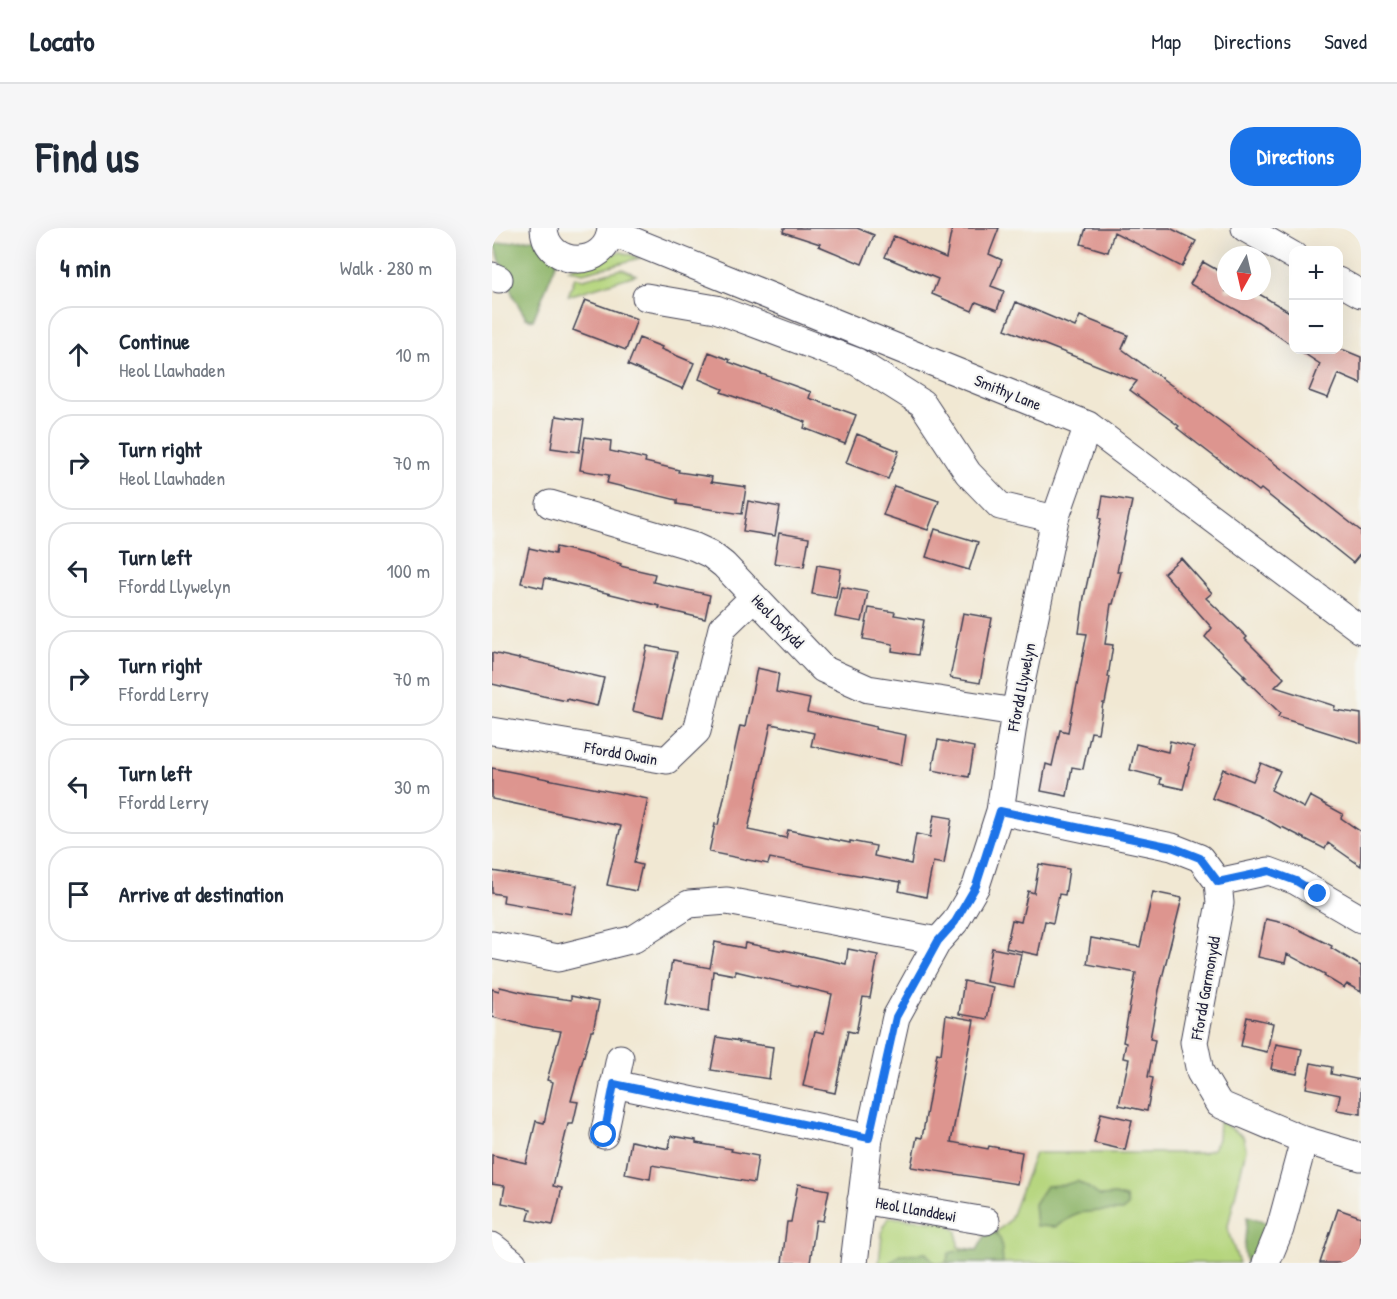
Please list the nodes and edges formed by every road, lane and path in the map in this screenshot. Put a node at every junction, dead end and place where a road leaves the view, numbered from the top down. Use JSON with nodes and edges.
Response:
{"nodes":[{"id":1,"x":544,"y":228,"type":"edge"},
{"id":2,"x":1245,"y":228,"type":"edge"},
{"id":3,"x":611,"y":230,"type":"edge"},
{"id":4,"x":1289,"y":254,"type":"edge"},
{"id":5,"x":1343,"y":284,"type":"edge"},
{"id":6,"x":1361,"y":294,"type":"edge"},
{"id":7,"x":646,"y":297,"type":"dead end"},
{"id":8,"x":1088,"y":425,"type":"junction"},
{"id":9,"x":550,"y":504,"type":"dead end"},
{"id":10,"x":1055,"y":519,"type":"junction"},
{"id":11,"x":754,"y":597,"type":"junction"},
{"id":12,"x":1361,"y":630,"type":"edge"},
{"id":13,"x":1015,"y":712,"type":"junction"},
{"id":14,"x":492,"y":731,"type":"edge"},
{"id":15,"x":1000,"y":811,"type":"junction"},
{"id":16,"x":1218,"y":882,"type":"junction"},
{"id":17,"x":1361,"y":919,"type":"edge"},
{"id":18,"x":938,"y":941,"type":"junction"},
{"id":19,"x":492,"y":945,"type":"edge"},
{"id":20,"x":620,"y":1058,"type":"dead end"},
{"id":21,"x":614,"y":1084,"type":"junction"},
{"id":22,"x":604,"y":1135,"type":"dead end"},
{"id":23,"x":869,"y":1138,"type":"junction"},
{"id":24,"x":1304,"y":1140,"type":"junction"},
{"id":25,"x":1361,"y":1157,"type":"edge"},
{"id":26,"x":861,"y":1200,"type":"junction"},
{"id":27,"x":974,"y":1226,"type":"dead end"},
{"id":28,"x":492,"y":1246,"type":"edge"},
{"id":29,"x":513,"y":1263,"type":"edge"},
{"id":30,"x":854,"y":1263,"type":"edge"},
{"id":31,"x":1266,"y":1263,"type":"edge"}],
"edges":[{"from":1,"to":3,"type":"street"},
{"from":2,"to":4,"type":"street"},
{"from":3,"to":8,"type":"street","name":"Smithy Lane"},
{"from":5,"to":6,"type":"street"},
{"from":7,"to":10,"type":"street"},
{"from":8,"to":10,"type":"street","name":"Ffordd Llywelyn"},
{"from":8,"to":12,"type":"street","name":"Smithy Lane"},
{"from":9,"to":11,"type":"street","name":"Heol Dafydd"},
{"from":10,"to":13,"type":"street","name":"Ffordd Llywelyn"},
{"from":11,"to":13,"type":"street","name":"Heol Dafydd"},
{"from":11,"to":14,"type":"street","name":"Ffordd Owain"},
{"from":13,"to":15,"type":"street","name":"Ffordd Llywelyn"},
{"from":15,"to":16,"type":"street"},
{"from":15,"to":18,"type":"street","name":"Ffordd Llywelyn"},
{"from":16,"to":17,"type":"street"},
{"from":16,"to":24,"type":"street","name":"Ffordd Garmonydd"},
{"from":18,"to":19,"type":"street"},
{"from":18,"to":23,"type":"street","name":"Ffordd Llywelyn"},
{"from":20,"to":21,"type":"street"},
{"from":21,"to":22,"type":"street"},
{"from":21,"to":23,"type":"street"},
{"from":23,"to":26,"type":"street","name":"Ffordd Llywelyn"},
{"from":24,"to":25,"type":"street","name":"Ffordd Garmonydd"},
{"from":24,"to":31,"type":"street"},
{"from":26,"to":27,"type":"street","name":"Heol Llanddewi"},
{"from":26,"to":30,"type":"street","name":"Ffordd Llywelyn"},
{"from":28,"to":29,"type":"street"}]}
